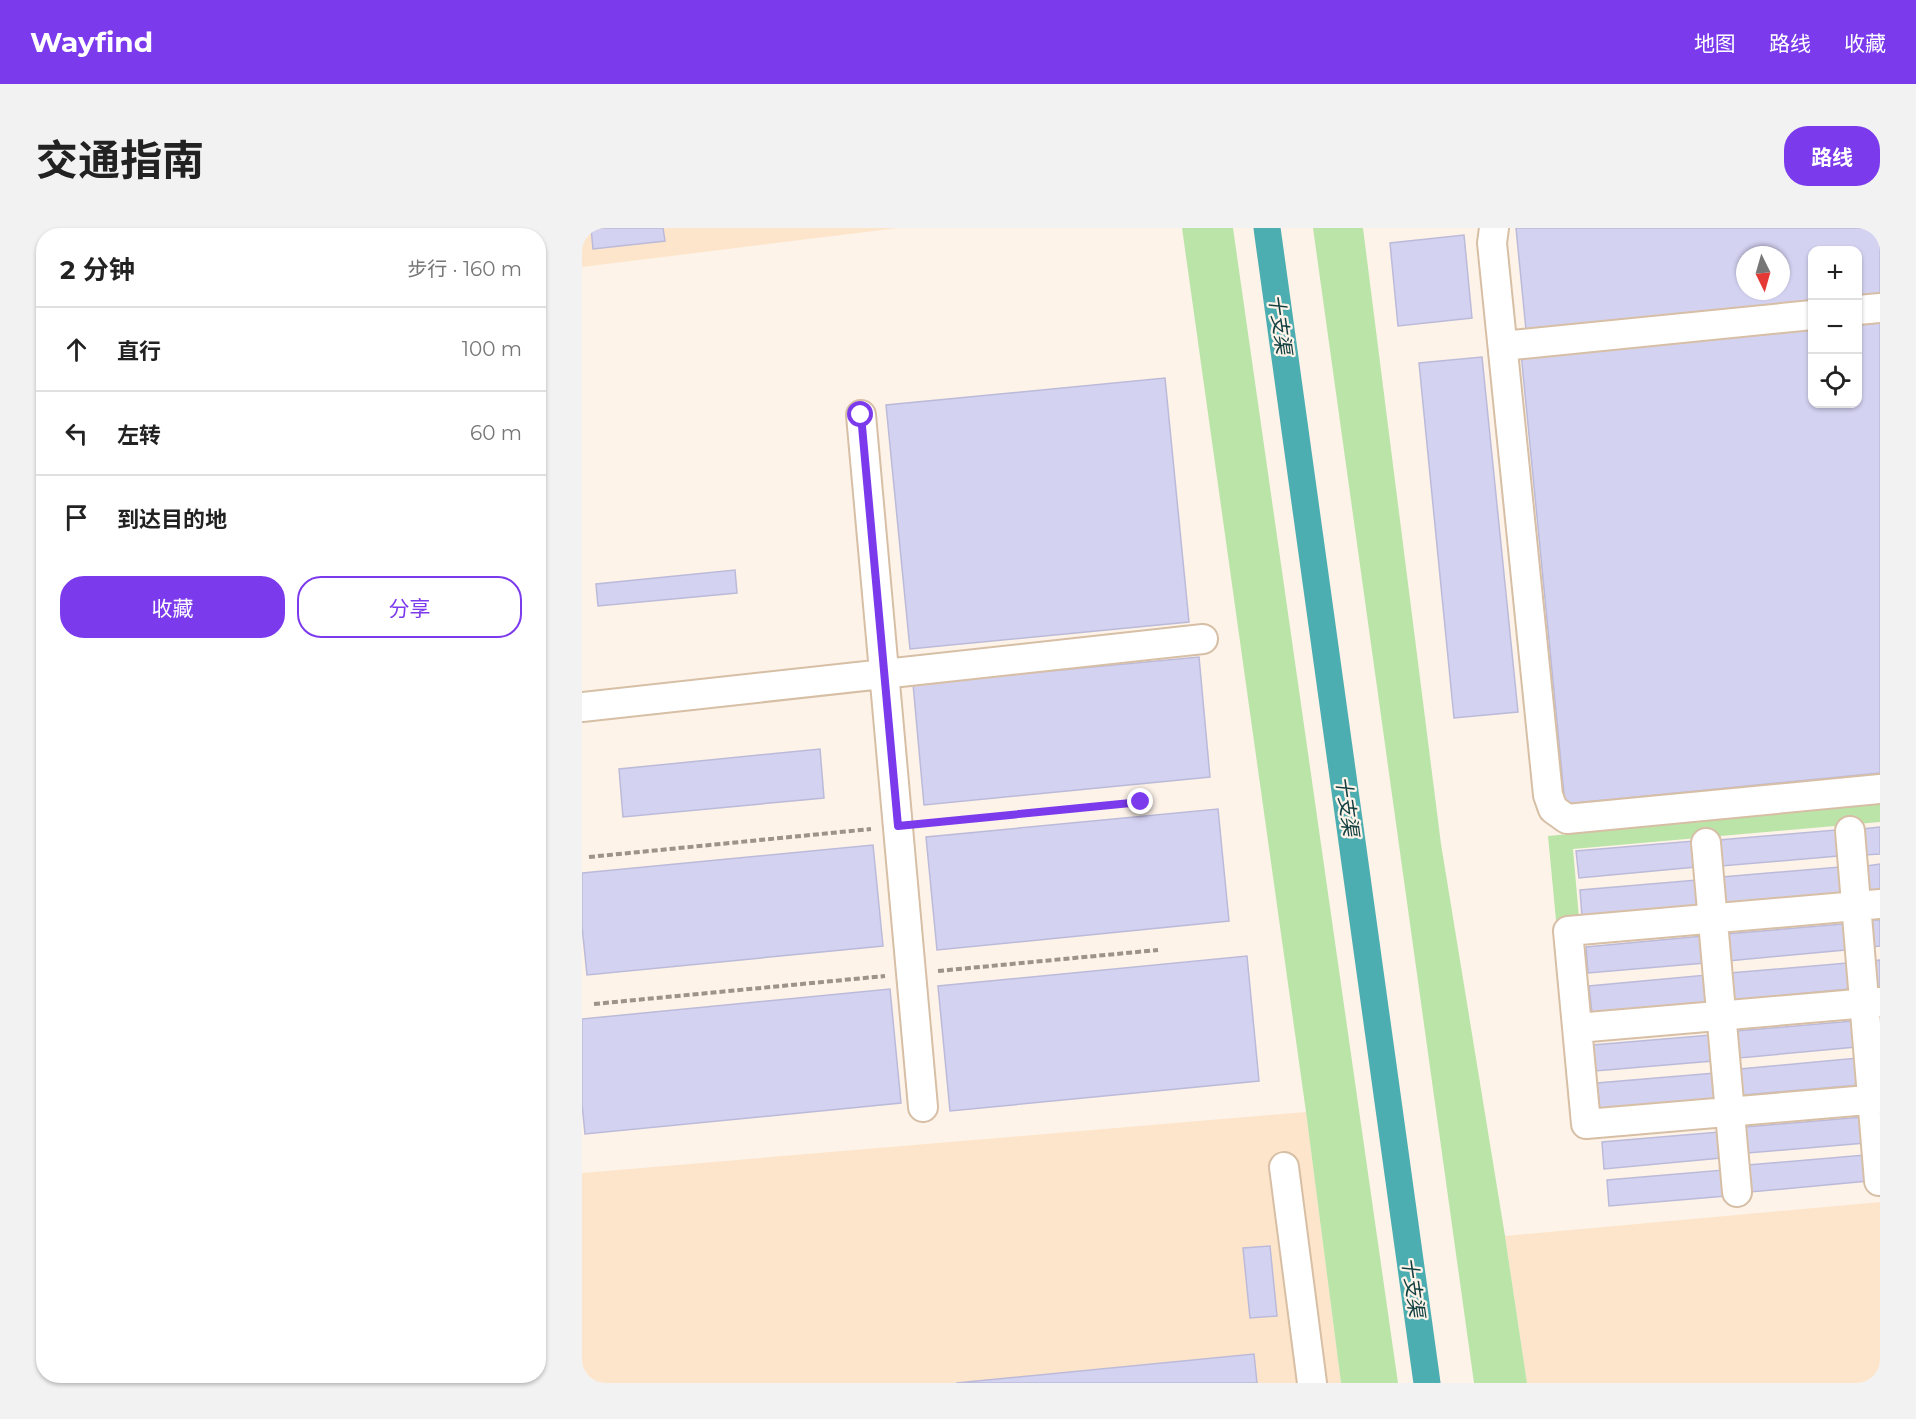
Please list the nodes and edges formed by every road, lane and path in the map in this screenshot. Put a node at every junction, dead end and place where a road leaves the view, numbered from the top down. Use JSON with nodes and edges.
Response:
{"nodes":[{"id":1,"x":1494,"y":228,"type":"edge"},
{"id":2,"x":1880,"y":308,"type":"edge"},
{"id":3,"x":1862,"y":310,"type":"edge"},
{"id":4,"x":1808,"y":315,"type":"edge"},
{"id":5,"x":1503,"y":346,"type":"junction"},
{"id":6,"x":861,"y":415,"type":"dead end"},
{"id":7,"x":1203,"y":639,"type":"dead end"},
{"id":8,"x":884,"y":674,"type":"junction"},
{"id":9,"x":582,"y":707,"type":"edge"},
{"id":10,"x":1880,"y":789,"type":"edge"},
{"id":11,"x":1141,"y":802,"type":"dead end"},
{"id":12,"x":898,"y":826,"type":"junction"},
{"id":13,"x":1850,"y":831,"type":"dead end"},
{"id":14,"x":1706,"y":843,"type":"dead end"},
{"id":15,"x":589,"y":857,"type":"dead end"},
{"id":16,"x":1868,"y":905,"type":"edge"},
{"id":17,"x":1713,"y":918,"type":"junction"},
{"id":18,"x":1158,"y":950,"type":"dead end"},
{"id":19,"x":911,"y":973,"type":"junction"},
{"id":20,"x":1872,"y":1003,"type":"edge"},
{"id":21,"x":594,"y":1004,"type":"dead end"},
{"id":22,"x":1721,"y":1016,"type":"junction"},
{"id":23,"x":1577,"y":1028,"type":"junction"},
{"id":24,"x":1876,"y":1099,"type":"edge"},
{"id":25,"x":923,"y":1107,"type":"dead end"},
{"id":26,"x":1730,"y":1112,"type":"junction"},
{"id":27,"x":1284,"y":1167,"type":"dead end"},
{"id":28,"x":1879,"y":1181,"type":"edge"},
{"id":29,"x":1737,"y":1192,"type":"dead end"},
{"id":30,"x":1312,"y":1383,"type":"edge"}],
"edges":[{"from":1,"to":5,"type":"lane"},
{"from":2,"to":3,"type":"lane"},
{"from":4,"to":5,"type":"lane"},
{"from":5,"to":10,"type":"lane"},
{"from":6,"to":8,"type":"lane"},
{"from":7,"to":8,"type":"lane"},
{"from":8,"to":9,"type":"lane"},
{"from":8,"to":12,"type":"lane"},
{"from":11,"to":12,"type":"path"},
{"from":12,"to":15,"type":"path"},
{"from":12,"to":19,"type":"lane"},
{"from":13,"to":16,"type":"lane"},
{"from":14,"to":17,"type":"lane"},
{"from":16,"to":17,"type":"lane"},
{"from":16,"to":20,"type":"lane"},
{"from":17,"to":22,"type":"lane"},
{"from":17,"to":23,"type":"lane"},
{"from":18,"to":19,"type":"path"},
{"from":19,"to":21,"type":"path"},
{"from":19,"to":25,"type":"lane"},
{"from":20,"to":22,"type":"lane"},
{"from":20,"to":24,"type":"lane"},
{"from":22,"to":23,"type":"lane"},
{"from":22,"to":26,"type":"lane"},
{"from":23,"to":26,"type":"lane"},
{"from":24,"to":26,"type":"lane"},
{"from":24,"to":28,"type":"lane"},
{"from":26,"to":29,"type":"lane"},
{"from":27,"to":30,"type":"lane"}]}
